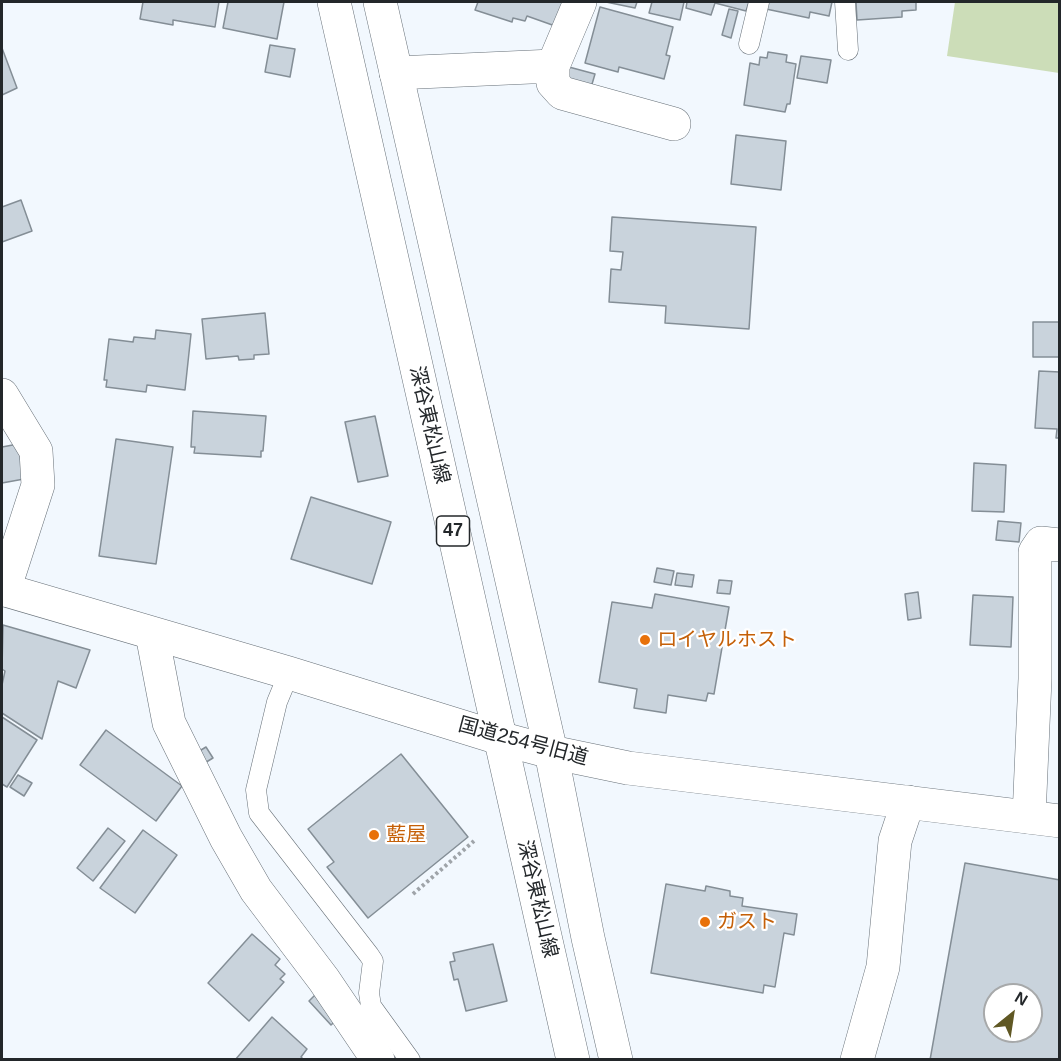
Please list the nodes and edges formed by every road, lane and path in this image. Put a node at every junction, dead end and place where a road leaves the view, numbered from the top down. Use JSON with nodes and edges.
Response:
{"nodes":[{"id":1,"x":334,"y":2,"type":"edge"},
{"id":2,"x":380,"y":2,"type":"edge"},
{"id":3,"x":580,"y":2,"type":"edge"},
{"id":4,"x":759,"y":2,"type":"edge"},
{"id":5,"x":845,"y":2,"type":"edge"},
{"id":6,"x":749,"y":44,"type":"dead end"},
{"id":7,"x":848,"y":50,"type":"dead end"},
{"id":8,"x":552,"y":66,"type":"junction"},
{"id":9,"x":396,"y":73,"type":"junction"},
{"id":10,"x":674,"y":124,"type":"dead end"},
{"id":11,"x":2,"y":395,"type":"edge"},
{"id":12,"x":1059,"y":545,"type":"edge"},
{"id":13,"x":3,"y":590,"type":"edge"},
{"id":14,"x":152,"y":634,"type":"junction"},
{"id":15,"x":289,"y":673,"type":"junction"},
{"id":16,"x":499,"y":738,"type":"junction"},
{"id":17,"x":551,"y":752,"type":"junction"},
{"id":18,"x":908,"y":802,"type":"junction"},
{"id":19,"x":1044,"y":819,"type":"edge"},
{"id":20,"x":474,"y":841,"type":"dead end"},
{"id":21,"x":413,"y":894,"type":"dead end"},
{"id":22,"x":378,"y":1059,"type":"edge"},
{"id":23,"x":410,"y":1059,"type":"edge"},
{"id":24,"x":573,"y":1059,"type":"edge"},
{"id":25,"x":616,"y":1059,"type":"edge"},
{"id":26,"x":857,"y":1059,"type":"edge"}],
"edges":[{"from":1,"to":16,"type":"street","name":"深谷東松山線","number":"47"},
{"from":2,"to":9,"type":"street","number":"47"},
{"from":3,"to":8,"type":"street"},
{"from":4,"to":6,"type":"lane"},
{"from":5,"to":7,"type":"lane"},
{"from":8,"to":9,"type":"street"},
{"from":8,"to":10,"type":"street"},
{"from":9,"to":17,"type":"street","number":"47"},
{"from":11,"to":13,"type":"street"},
{"from":12,"to":19,"type":"street"},
{"from":13,"to":14,"type":"street","name":"国道254号旧道"},
{"from":14,"to":15,"type":"street","name":"国道254号旧道"},
{"from":14,"to":22,"type":"street"},
{"from":15,"to":16,"type":"street","name":"国道254号旧道"},
{"from":15,"to":23,"type":"lane"},
{"from":16,"to":17,"type":"street","name":"国道254号旧道"},
{"from":16,"to":24,"type":"street","name":"深谷東松山線","number":"47"},
{"from":17,"to":18,"type":"street","name":"国道254号旧道"},
{"from":17,"to":25,"type":"street","number":"47"},
{"from":18,"to":19,"type":"street","name":"国道254号旧道"},
{"from":18,"to":26,"type":"street"},
{"from":20,"to":21,"type":"path"}]}
